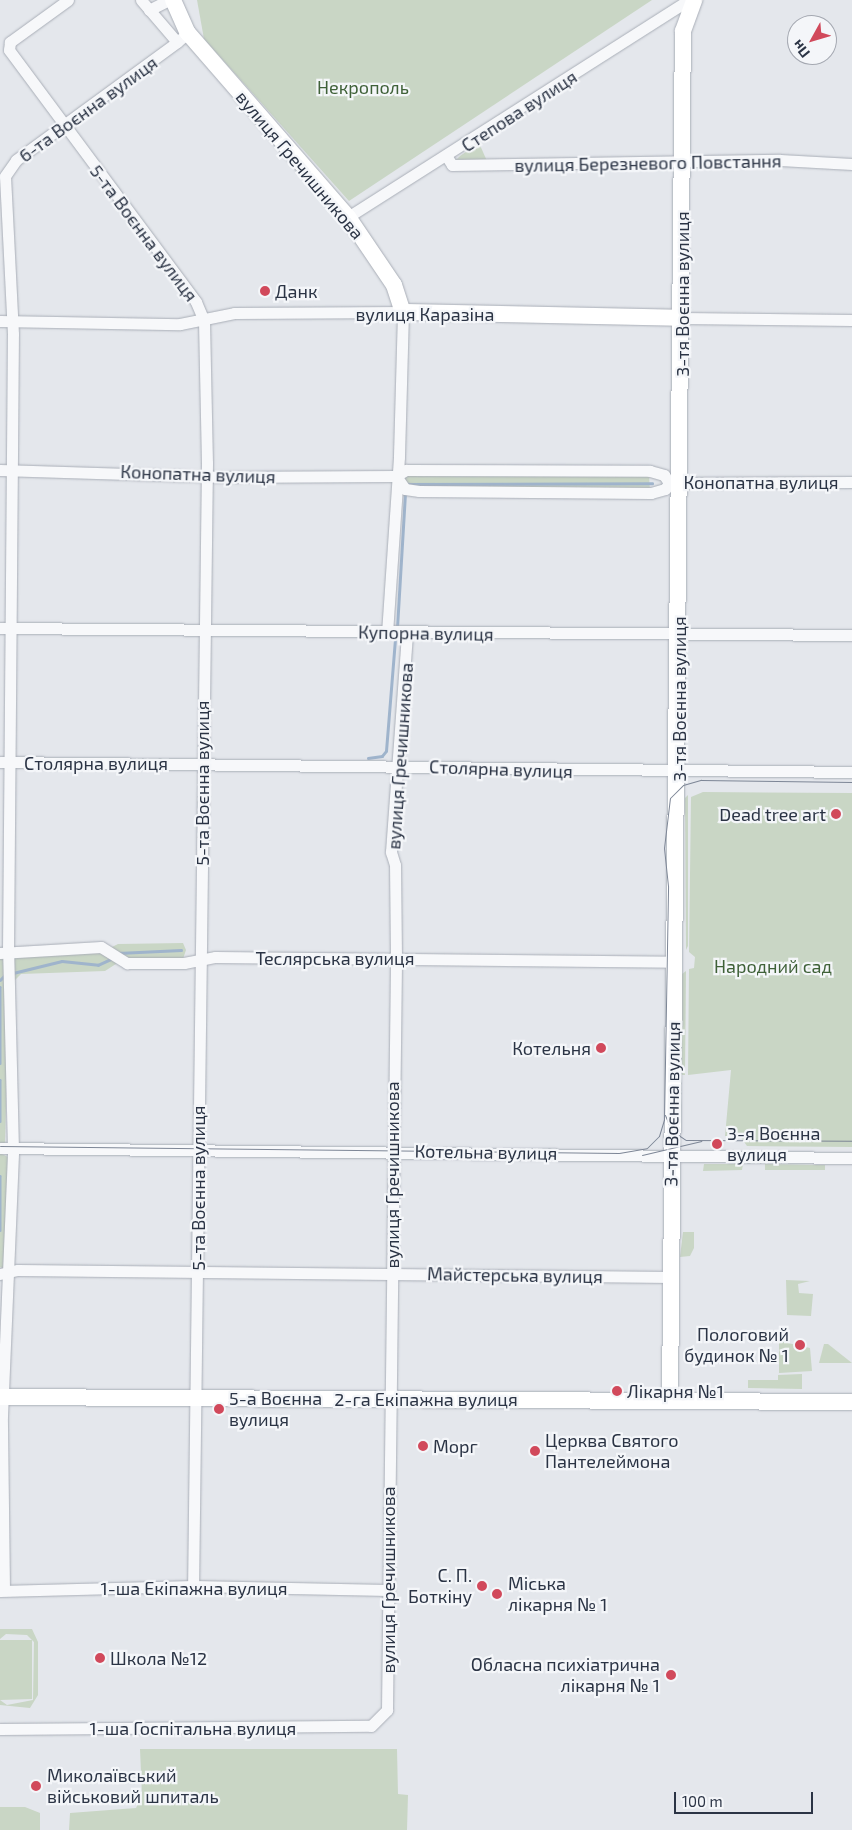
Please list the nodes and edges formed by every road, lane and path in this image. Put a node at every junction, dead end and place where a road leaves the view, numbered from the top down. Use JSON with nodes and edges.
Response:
{"nodes":[{"id":1,"x":68,"y":0,"type":"edge"},
{"id":2,"x":141,"y":0,"type":"edge"},
{"id":3,"x":169,"y":0,"type":"edge"},
{"id":4,"x":173,"y":0,"type":"edge"},
{"id":5,"x":688,"y":0,"type":"edge"},
{"id":6,"x":694,"y":0,"type":"edge"},
{"id":7,"x":148,"y":10,"type":"junction"},
{"id":8,"x":183,"y":38,"type":"junction"},
{"id":9,"x":64,"y":126,"type":"junction"},
{"id":10,"x":447,"y":157,"type":"junction"},
{"id":11,"x":683,"y":161,"type":"junction"},
{"id":12,"x":852,"y":164,"type":"edge"},
{"id":13,"x":348,"y":217,"type":"junction"},
{"id":14,"x":403,"y":312,"type":"junction"},
{"id":15,"x":682,"y":318,"type":"junction"},
{"id":16,"x":6,"y":320,"type":"edge"},
{"id":17,"x":852,"y":320,"type":"edge"},
{"id":18,"x":204,"y":321,"type":"junction"},
{"id":19,"x":6,"y":468,"type":"edge"},
{"id":20,"x":207,"y":475,"type":"junction"},
{"id":21,"x":396,"y":476,"type":"junction"},
{"id":22,"x":675,"y":482,"type":"junction"},
{"id":23,"x":852,"y":482,"type":"edge"},
{"id":24,"x":202,"y":628,"type":"junction"},
{"id":25,"x":4,"y":629,"type":"edge"},
{"id":26,"x":387,"y":632,"type":"junction"},
{"id":27,"x":407,"y":632,"type":"junction"},
{"id":28,"x":852,"y":634,"type":"edge"},
{"id":29,"x":680,"y":637,"type":"junction"},
{"id":30,"x":4,"y":762,"type":"edge"},
{"id":31,"x":204,"y":763,"type":"junction"},
{"id":32,"x":400,"y":766,"type":"junction"},
{"id":33,"x":852,"y":772,"type":"edge"},
{"id":34,"x":678,"y":773,"type":"junction"},
{"id":35,"x":4,"y":953,"type":"edge"},
{"id":36,"x":396,"y":958,"type":"junction"},
{"id":37,"x":200,"y":960,"type":"junction"},
{"id":38,"x":675,"y":962,"type":"junction"},
{"id":39,"x":0,"y":1148,"type":"edge"},
{"id":40,"x":12,"y":1148,"type":"junction"},
{"id":41,"x":199,"y":1149,"type":"junction"},
{"id":42,"x":393,"y":1150,"type":"junction"},
{"id":43,"x":671,"y":1155,"type":"junction"},
{"id":44,"x":852,"y":1158,"type":"edge"},
{"id":45,"x":5,"y":1273,"type":"edge"},
{"id":46,"x":198,"y":1273,"type":"junction"},
{"id":47,"x":392,"y":1274,"type":"junction"},
{"id":48,"x":671,"y":1277,"type":"junction"},
{"id":49,"x":2,"y":1397,"type":"edge"},
{"id":50,"x":195,"y":1397,"type":"junction"},
{"id":51,"x":388,"y":1399,"type":"junction"},
{"id":52,"x":670,"y":1400,"type":"junction"},
{"id":53,"x":852,"y":1402,"type":"edge"},
{"id":54,"x":193,"y":1586,"type":"junction"},
{"id":55,"x":2,"y":1590,"type":"edge"},
{"id":56,"x":388,"y":1590,"type":"junction"},
{"id":57,"x":383,"y":1719,"type":"joint"},
{"id":58,"x":0,"y":1729,"type":"edge"}],
"edges":[{"from":1,"to":9,"type":"street","name":"5-та Воєнна вулиця"},
{"from":2,"to":7,"type":"street","name":"вулиця Гречишникова"},
{"from":3,"to":7,"type":"street"},
{"from":4,"to":8,"type":"main road","name":"вулиця Гречишникова"},
{"from":5,"to":10,"type":"street","name":"Степова вулиця"},
{"from":6,"to":11,"type":"main road","name":"3-тя Воєнна вулиця"},
{"from":7,"to":8,"type":"street","name":"вулиця Гречишникова"},
{"from":8,"to":9,"type":"street","name":"6-та Воєнна вулиця"},
{"from":8,"to":13,"type":"main road","name":"вулиця Гречишникова"},
{"from":9,"to":16,"type":"street","name":"6-та Воєнна вулиця"},
{"from":9,"to":18,"type":"street","name":"5-та Воєнна вулиця"},
{"from":10,"to":11,"type":"street","name":"вулиця Березневого Повстання"},
{"from":10,"to":13,"type":"street","name":"Степова вулиця"},
{"from":11,"to":12,"type":"street","name":"вулиця Березневого Повстання"},
{"from":11,"to":15,"type":"main road","name":"3-тя Воєнна вулиця"},
{"from":13,"to":14,"type":"main road","name":"вулиця Гречишникова"},
{"from":14,"to":15,"type":"main road","name":"вулиця Каразіна"},
{"from":14,"to":18,"type":"street","name":"вулиця Каразіна"},
{"from":14,"to":21,"type":"street","name":"вулиця Гречишникова"},
{"from":15,"to":17,"type":"street","name":"вулиця Каразіна"},
{"from":15,"to":22,"type":"main road","name":"3-тя Воєнна вулиця"},
{"from":16,"to":18,"type":"street","name":"вулиця Каразіна"},
{"from":16,"to":19,"type":"street","name":"6-та Воєнна вулиця"},
{"from":18,"to":20,"type":"street","name":"5-та Воєнна вулиця"},
{"from":19,"to":20,"type":"street","name":"Конопатна вулиця"},
{"from":19,"to":25,"type":"street","name":"6-та Воєнна вулиця"},
{"from":20,"to":21,"type":"street","name":"Конопатна вулиця"},
{"from":20,"to":24,"type":"street","name":"5-та Воєнна вулиця"},
{"from":21,"to":22,"type":"street","name":"Конопатна вулиця"},
{"from":21,"to":22,"type":"street","name":"Конопатна вулиця"},
{"from":21,"to":26,"type":"street","name":"вулиця Гречишникова"},
{"from":22,"to":23,"type":"street","name":"Конопатна вулиця"},
{"from":22,"to":29,"type":"main road","name":"3-тя Воєнна вулиця"},
{"from":24,"to":25,"type":"street","name":"Купорна вулиця"},
{"from":24,"to":26,"type":"street","name":"Купорна вулиця"},
{"from":24,"to":31,"type":"street","name":"5-та Воєнна вулиця"},
{"from":25,"to":30,"type":"street","name":"6-та Воєнна вулиця"},
{"from":26,"to":27,"type":"street","name":"Купорна вулиця"},
{"from":27,"to":29,"type":"street","name":"Купорна вулиця"},
{"from":27,"to":32,"type":"street","name":"вулиця Гречишникова"},
{"from":28,"to":29,"type":"street","name":"Купорна вулиця"},
{"from":29,"to":34,"type":"main road","name":"3-тя Воєнна вулиця"},
{"from":30,"to":31,"type":"street","name":"Столярна вулиця"},
{"from":30,"to":35,"type":"street","name":"6-та Воєнна вулиця"},
{"from":31,"to":32,"type":"street","name":"Столярна вулиця"},
{"from":31,"to":37,"type":"street","name":"5-та Воєнна вулиця"},
{"from":32,"to":34,"type":"street","name":"Столярна вулиця"},
{"from":32,"to":36,"type":"street","name":"вулиця Гречишникова"},
{"from":33,"to":34,"type":"street","name":"Столярна вулиця"},
{"from":34,"to":38,"type":"main road","name":"3-тя Воєнна вулиця"},
{"from":35,"to":37,"type":"street","name":"Теслярська вулиця"},
{"from":35,"to":40,"type":"street","name":"6-та Воєнна вулиця"},
{"from":36,"to":37,"type":"street","name":"Теслярська вулиця"},
{"from":36,"to":38,"type":"street","name":"Теслярська вулиця"},
{"from":36,"to":42,"type":"street","name":"вулиця Гречишникова"},
{"from":37,"to":41,"type":"street","name":"5-та Воєнна вулиця"},
{"from":38,"to":43,"type":"main road","name":"3-тя Воєнна вулиця"},
{"from":39,"to":40,"type":"street","name":"Котельна вулиця"},
{"from":40,"to":41,"type":"street","name":"Котельна вулиця"},
{"from":40,"to":45,"type":"street","name":"6-та Воєнна вулиця"},
{"from":41,"to":42,"type":"street","name":"Котельна вулиця"},
{"from":41,"to":46,"type":"street","name":"5-та Воєнна вулиця"},
{"from":42,"to":43,"type":"street","name":"Котельна вулиця"},
{"from":42,"to":47,"type":"street","name":"вулиця Гречишникова"},
{"from":43,"to":44,"type":"street","name":"Котельна вулиця"},
{"from":43,"to":48,"type":"main road","name":"3-тя Воєнна вулиця"},
{"from":45,"to":46,"type":"street","name":"Майстерська вулиця"},
{"from":45,"to":49,"type":"street","name":"6-та Воєнна вулиця"},
{"from":46,"to":47,"type":"street","name":"Майстерська вулиця"},
{"from":46,"to":50,"type":"street","name":"5-та Воєнна вулиця"},
{"from":47,"to":48,"type":"street","name":"Майстерська вулиця"},
{"from":47,"to":51,"type":"street","name":"вулиця Гречишникова"},
{"from":48,"to":52,"type":"main road","name":"3-тя Воєнна вулиця"},
{"from":49,"to":50,"type":"main road","name":"2-га Екіпажна вулиця"},
{"from":49,"to":55,"type":"street","name":"6-та Воєнна вулиця"},
{"from":50,"to":51,"type":"main road","name":"2-га Екіпажна вулиця"},
{"from":50,"to":54,"type":"street","name":"5-та Воєнна вулиця"},
{"from":51,"to":52,"type":"main road","name":"2-га Екіпажна вулиця"},
{"from":51,"to":56,"type":"street","name":"вулиця Гречишникова"},
{"from":52,"to":53,"type":"main road","name":"2-га Екіпажна вулиця"},
{"from":54,"to":55,"type":"street","name":"1-ша Екіпажна вулиця"},
{"from":54,"to":56,"type":"street","name":"1-ша Екіпажна вулиця"},
{"from":56,"to":57,"type":"street","name":"вулиця Гречишникова"},
{"from":57,"to":58,"type":"street","name":"1-ша Госпітальна вулиця"}]}
